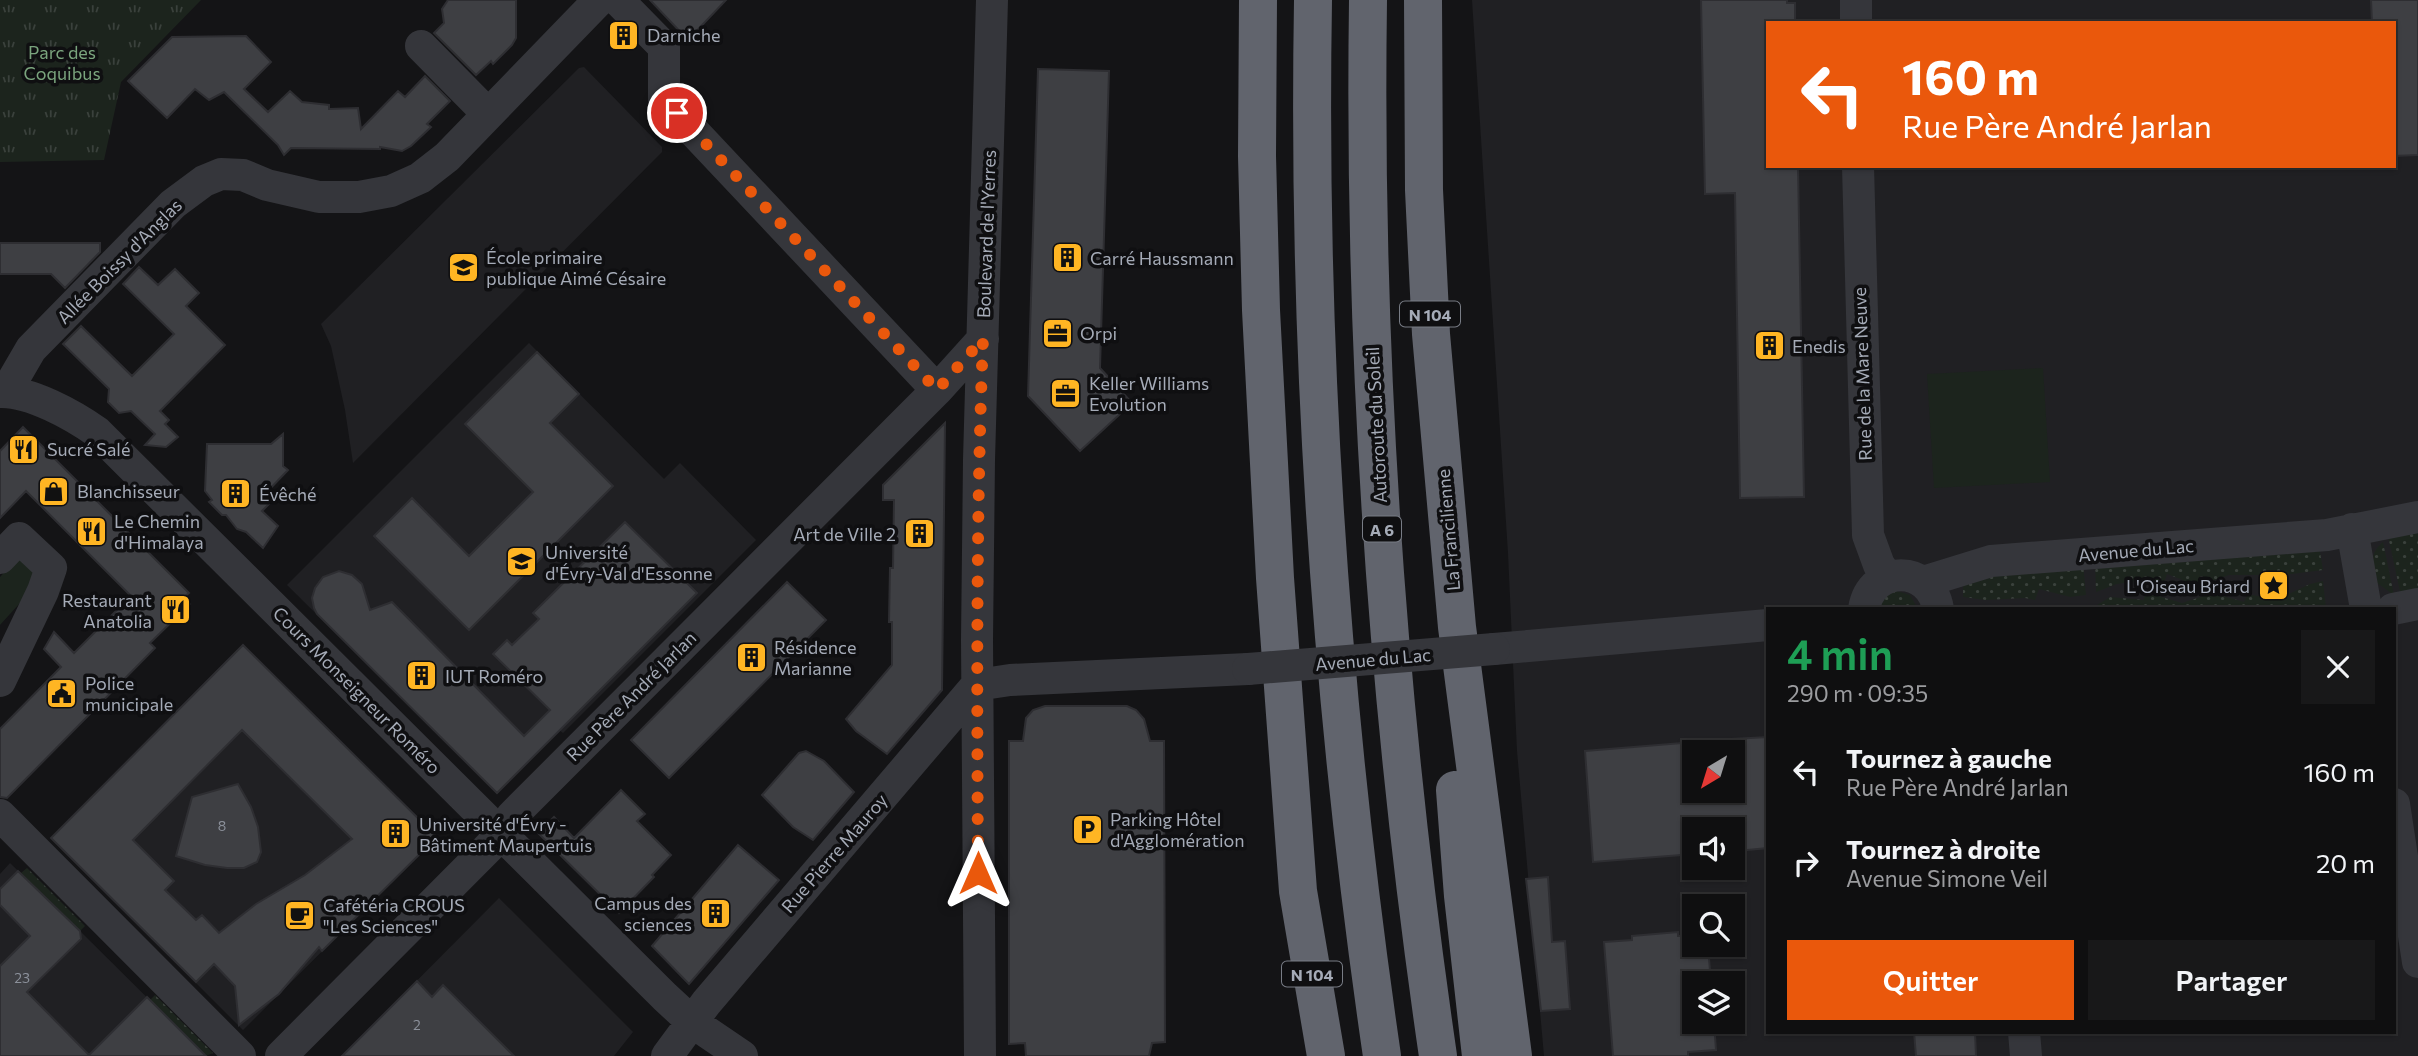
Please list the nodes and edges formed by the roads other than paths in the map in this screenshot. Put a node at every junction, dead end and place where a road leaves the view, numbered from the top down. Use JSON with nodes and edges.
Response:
{"nodes":[{"id":1,"x":599,"y":0,"type":"edge"},
{"id":2,"x":618,"y":0,"type":"edge"},
{"id":3,"x":992,"y":0,"type":"edge"},
{"id":4,"x":1258,"y":0,"type":"edge"},
{"id":5,"x":1314,"y":0,"type":"edge"},
{"id":6,"x":1368,"y":0,"type":"edge"},
{"id":7,"x":1423,"y":0,"type":"edge"},
{"id":8,"x":1856,"y":0,"type":"edge"},
{"id":9,"x":1856,"y":21,"type":"edge"},
{"id":10,"x":421,"y":46,"type":"dead end"},
{"id":11,"x":488,"y":114,"type":"junction"},
{"id":12,"x":1858,"y":168,"type":"edge"},
{"id":13,"x":983,"y":339,"type":"junction"},
{"id":14,"x":937,"y":390,"type":"junction"},
{"id":15,"x":3,"y":392,"type":"edge"},
{"id":16,"x":2418,"y":517,"type":"edge"},
{"id":17,"x":2352,"y":529,"type":"junction"},
{"id":18,"x":0,"y":558,"type":"edge"},
{"id":19,"x":1888,"y":577,"type":"junction"},
{"id":20,"x":1931,"y":596,"type":"edge"},
{"id":21,"x":2418,"y":604,"type":"edge"},
{"id":22,"x":1865,"y":607,"type":"edge"},
{"id":23,"x":2366,"y":607,"type":"edge"},
{"id":24,"x":2396,"y":608,"type":"edge"},
{"id":25,"x":1766,"y":625,"type":"edge"},
{"id":26,"x":1457,"y":627,"type":"junction"},
{"id":27,"x":2,"y":672,"type":"edge"},
{"id":28,"x":977,"y":685,"type":"junction"},
{"id":29,"x":0,"y":815,"type":"edge"},
{"id":30,"x":2396,"y":817,"type":"edge"},
{"id":31,"x":506,"y":825,"type":"junction"},
{"id":32,"x":1298,"y":891,"type":"junction"},
{"id":33,"x":2418,"y":962,"type":"edge"},
{"id":34,"x":692,"y":1022,"type":"junction"},
{"id":35,"x":2024,"y":1034,"type":"edge"},
{"id":36,"x":240,"y":1056,"type":"edge"},
{"id":37,"x":281,"y":1056,"type":"edge"},
{"id":38,"x":667,"y":1056,"type":"edge"},
{"id":39,"x":743,"y":1056,"type":"edge"},
{"id":40,"x":979,"y":1056,"type":"edge"},
{"id":41,"x":1305,"y":1056,"type":"edge"},
{"id":42,"x":1326,"y":1056,"type":"edge"},
{"id":43,"x":1382,"y":1056,"type":"edge"},
{"id":44,"x":1438,"y":1056,"type":"edge"},
{"id":45,"x":1481,"y":1056,"type":"edge"},
{"id":46,"x":1513,"y":1056,"type":"edge"},
{"id":47,"x":2026,"y":1056,"type":"edge"}],
"edges":[{"from":1,"to":11,"type":"street","name":"Allée Boissy d'Anglas"},
{"from":2,"to":14,"type":"street"},
{"from":3,"to":13,"type":"street","name":"Boulevard de l'Yerres"},
{"from":4,"to":32,"type":"highway","number":"N 104"},
{"from":5,"to":43,"type":"highway"},
{"from":6,"to":44,"type":"highway","name":"Autoroute du Soleil","number":"A 6"},
{"from":7,"to":26,"type":"highway","name":"La Francilienne","number":"N 104"},
{"from":8,"to":9,"type":"street"},
{"from":10,"to":11,"type":"street"},
{"from":11,"to":15,"type":"street","name":"Allée Boissy d'Anglas"},
{"from":12,"to":19,"type":"street","name":"Rue de la Mare Neuve"},
{"from":13,"to":14,"type":"street","name":"Rue Père André Jarlan"},
{"from":13,"to":28,"type":"street","name":"Boulevard de l'Yerres"},
{"from":14,"to":31,"type":"street","name":"Rue Père André Jarlan"},
{"from":15,"to":31,"type":"street","name":"Cours Monseigneur Roméro"},
{"from":16,"to":17,"type":"street","name":"Avenue du Lac"},
{"from":17,"to":20,"type":"street","name":"Avenue du Lac"},
{"from":17,"to":23,"type":"street"},
{"from":18,"to":27,"type":"street"},
{"from":19,"to":20,"type":"street"},
{"from":19,"to":22,"type":"street"},
{"from":21,"to":24,"type":"street"},
{"from":25,"to":28,"type":"street","name":"Avenue du Lac","bridge":true},
{"from":26,"to":45,"type":"highway"},
{"from":26,"to":46,"type":"highway","name":"La Francilienne","number":"N 104"},
{"from":28,"to":34,"type":"street","name":"Rue Pierre Mauroy"},
{"from":28,"to":40,"type":"street","name":"Boulevard de l'Yerres"},
{"from":29,"to":36,"type":"street"},
{"from":30,"to":33,"type":"street"},
{"from":31,"to":34,"type":"street","name":"Cours Monseigneur Roméro"},
{"from":31,"to":37,"type":"street","name":"Rue Père André Jarlan"},
{"from":32,"to":41,"type":"highway"},
{"from":32,"to":42,"type":"highway","number":"N 104"},
{"from":34,"to":38,"type":"street","name":"Rue Pierre Mauroy"},
{"from":34,"to":39,"type":"street","name":"Cours Monseigneur Roméro"},
{"from":35,"to":47,"type":"street"}]}
